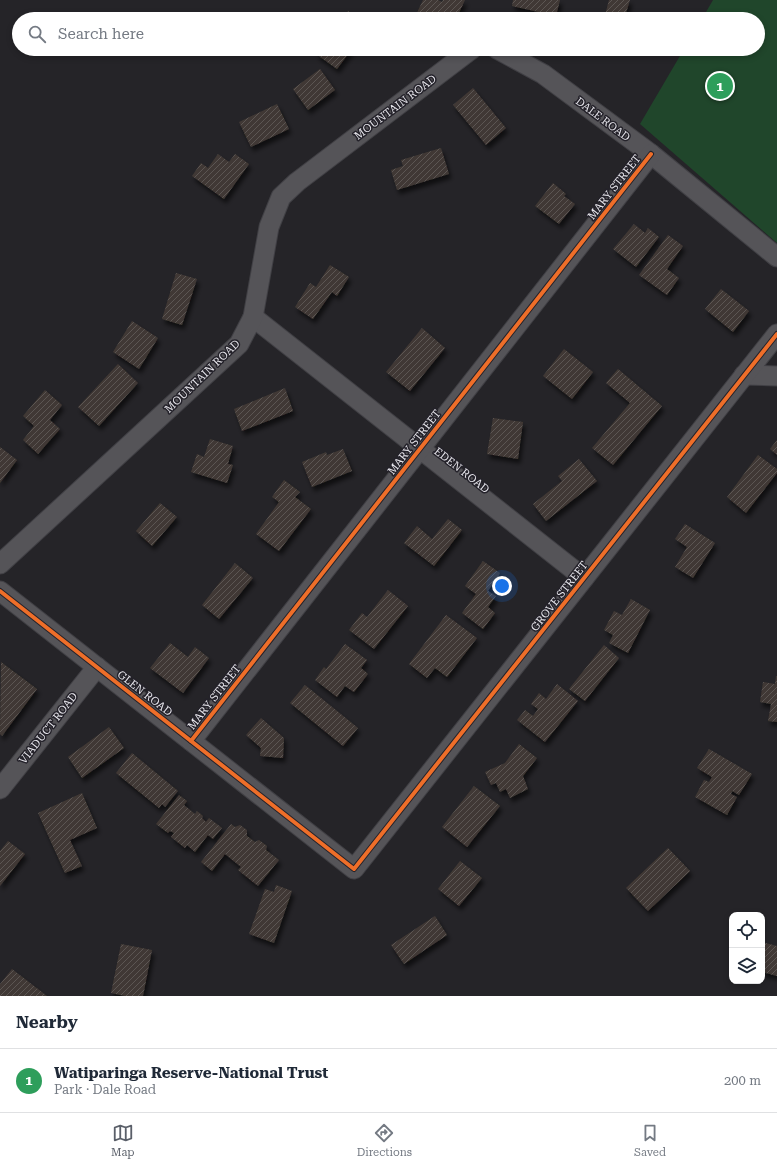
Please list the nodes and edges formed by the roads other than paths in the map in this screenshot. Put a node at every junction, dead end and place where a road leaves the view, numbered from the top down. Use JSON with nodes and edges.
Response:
{"nodes":[{"id":1,"x":463,"y":56,"type":"edge"},
{"id":2,"x":510,"y":56,"type":"edge"},
{"id":3,"x":651,"y":154,"type":"junction"},
{"id":4,"x":777,"y":257,"type":"edge"},
{"id":5,"x":253,"y":317,"type":"junction"},
{"id":6,"x":777,"y":334,"type":"edge"},
{"id":7,"x":744,"y":375,"type":"junction"},
{"id":8,"x":777,"y":376,"type":"edge"},
{"id":9,"x":420,"y":449,"type":"junction"},
{"id":10,"x":0,"y":564,"type":"edge"},
{"id":11,"x":584,"y":578,"type":"junction"},
{"id":12,"x":0,"y":591,"type":"edge"},
{"id":13,"x":97,"y":667,"type":"junction"},
{"id":14,"x":192,"y":741,"type":"junction"},
{"id":15,"x":0,"y":790,"type":"edge"},
{"id":16,"x":354,"y":869,"type":"joint"}],
"edges":[{"from":1,"to":5,"type":"street","name":"MOUNTAIN ROAD"},
{"from":2,"to":3,"type":"street","name":"DALE ROAD"},
{"from":3,"to":4,"type":"street","name":"DALE ROAD"},
{"from":3,"to":9,"type":"street","name":"MARY STREET"},
{"from":5,"to":9,"type":"street","name":"EDEN ROAD"},
{"from":5,"to":10,"type":"street","name":"MOUNTAIN ROAD"},
{"from":6,"to":7,"type":"street","name":"GROVE STREET"},
{"from":7,"to":8,"type":"street"},
{"from":7,"to":11,"type":"street","name":"GROVE STREET"},
{"from":9,"to":11,"type":"street","name":"EDEN ROAD"},
{"from":9,"to":14,"type":"street","name":"MARY STREET"},
{"from":11,"to":16,"type":"street","name":"GROVE STREET"},
{"from":12,"to":13,"type":"street","name":"GLEN ROAD"},
{"from":13,"to":14,"type":"street","name":"GLEN ROAD"},
{"from":13,"to":15,"type":"street","name":"VIADUCT ROAD"},
{"from":14,"to":16,"type":"street","name":"GLEN ROAD"}]}
